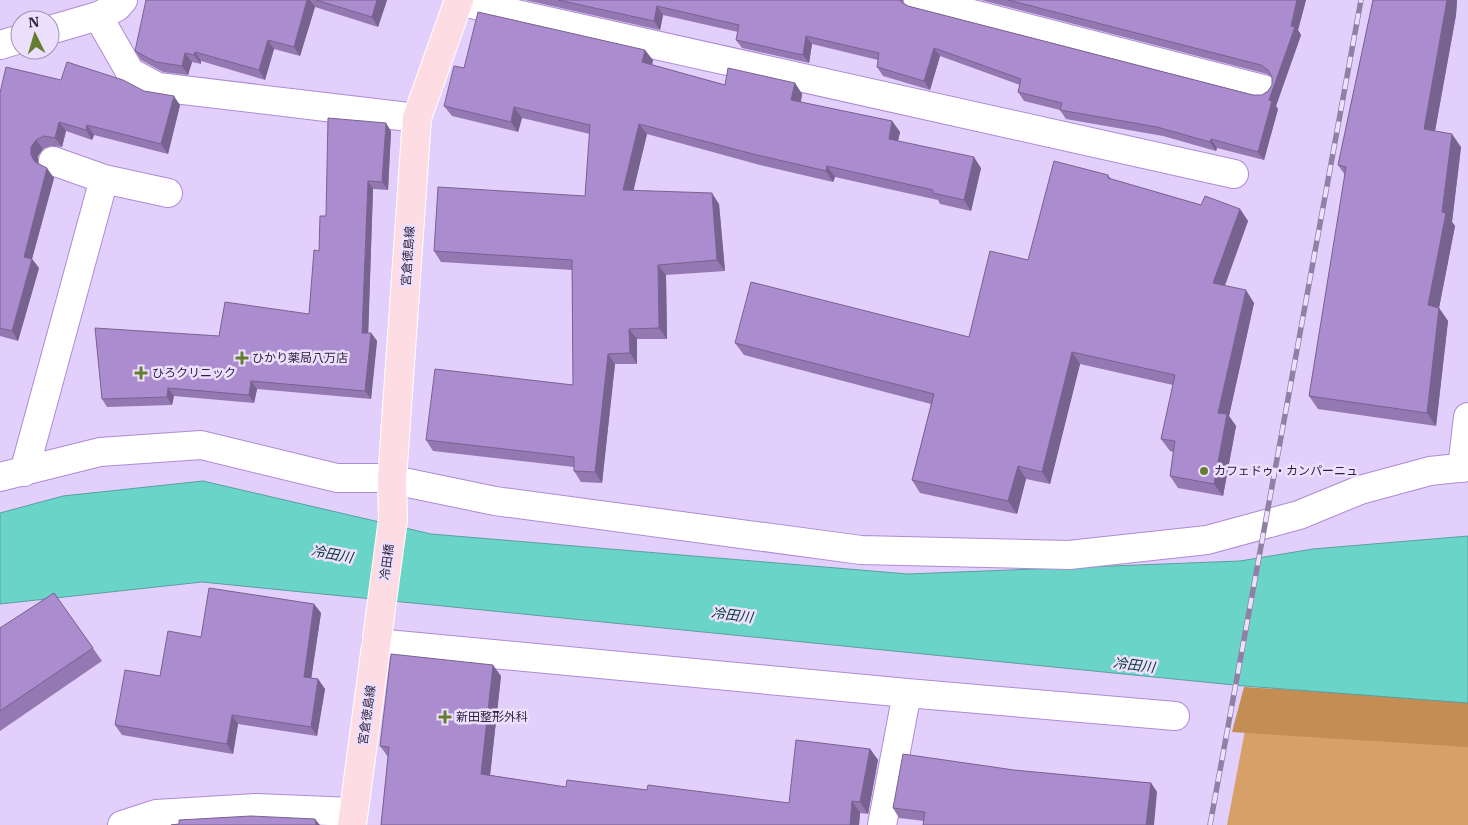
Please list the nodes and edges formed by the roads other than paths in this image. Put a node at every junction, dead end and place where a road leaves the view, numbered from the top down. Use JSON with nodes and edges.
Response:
{"nodes":[{"id":1,"x":123,"y":0,"type":"edge"},
{"id":2,"x":458,"y":0,"type":"edge"},
{"id":3,"x":918,"y":0,"type":"edge"},
{"id":4,"x":98,"y":16,"type":"junction"},
{"id":5,"x":60,"y":27,"type":"edge"},
{"id":6,"x":1263,"y":89,"type":"dead end"},
{"id":7,"x":418,"y":118,"type":"junction"},
{"id":8,"x":53,"y":161,"type":"dead end"},
{"id":9,"x":1234,"y":174,"type":"dead end"},
{"id":10,"x":104,"y":179,"type":"junction"},
{"id":11,"x":168,"y":193,"type":"dead end"},
{"id":12,"x":1468,"y":417,"type":"edge"},
{"id":13,"x":1465,"y":468,"type":"edge"},
{"id":14,"x":12,"y":475,"type":"edge"},
{"id":15,"x":392,"y":480,"type":"junction"},
{"id":16,"x":393,"y":519,"type":"joint"},
{"id":17,"x":381,"y":605,"type":"joint"},
{"id":18,"x":376,"y":643,"type":"junction"},
{"id":19,"x":907,"y":693,"type":"junction"},
{"id":20,"x":1175,"y":716,"type":"dead end"},
{"id":21,"x":353,"y":819,"type":"edge"},
{"id":22,"x":122,"y":825,"type":"edge"},
{"id":23,"x":882,"y":825,"type":"edge"}],
"edges":[{"from":1,"to":4,"type":"street"},
{"from":2,"to":7,"type":"main road","name":"宮倉徳島線"},
{"from":2,"to":9,"type":"street"},
{"from":3,"to":6,"type":"street"},
{"from":4,"to":5,"type":"street"},
{"from":4,"to":7,"type":"street"},
{"from":7,"to":15,"type":"main road","name":"宮倉徳島線"},
{"from":8,"to":10,"type":"street"},
{"from":10,"to":11,"type":"street"},
{"from":10,"to":14,"type":"street"},
{"from":12,"to":13,"type":"street"},
{"from":13,"to":15,"type":"street"},
{"from":14,"to":15,"type":"street"},
{"from":15,"to":16,"type":"main road","name":"宮倉徳島線"},
{"from":16,"to":17,"type":"main road","name":"冷田橋"},
{"from":17,"to":18,"type":"main road","name":"宮倉徳島線"},
{"from":18,"to":19,"type":"street"},
{"from":18,"to":21,"type":"main road","name":"宮倉徳島線"},
{"from":19,"to":20,"type":"street"},
{"from":19,"to":23,"type":"street"},
{"from":21,"to":22,"type":"street"}]}
